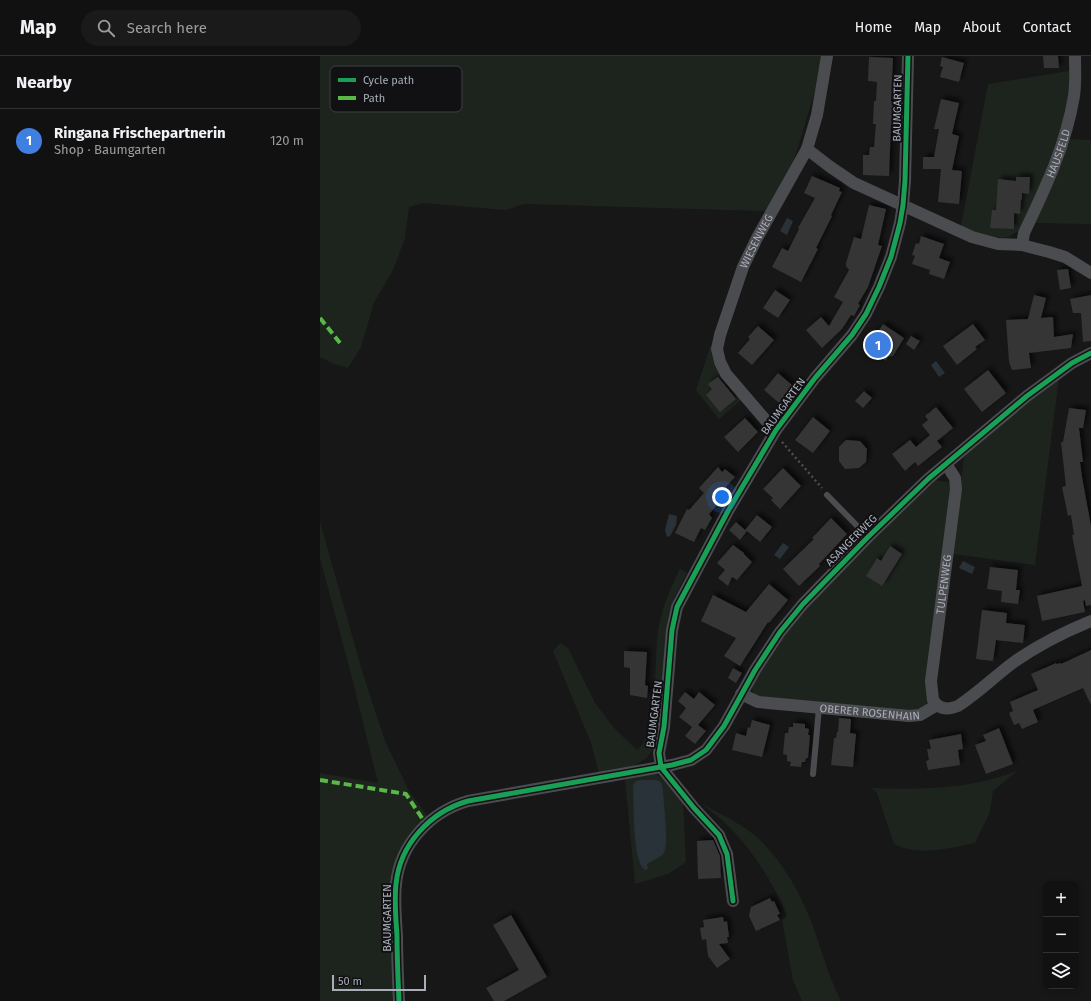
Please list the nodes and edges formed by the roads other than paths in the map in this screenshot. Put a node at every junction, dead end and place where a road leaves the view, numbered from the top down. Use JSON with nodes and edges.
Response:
{"nodes":[{"id":1,"x":827,"y":56,"type":"edge"},
{"id":2,"x":908,"y":56,"type":"edge"},
{"id":3,"x":1075,"y":56,"type":"edge"},
{"id":4,"x":807,"y":149,"type":"junction"},
{"id":5,"x":903,"y":205,"type":"junction"},
{"id":6,"x":1022,"y":245,"type":"junction"},
{"id":7,"x":1091,"y":273,"type":"edge"},
{"id":8,"x":1091,"y":353,"type":"edge"},
{"id":9,"x":776,"y":430,"type":"junction"},
{"id":10,"x":946,"y":464,"type":"junction"},
{"id":11,"x":828,"y":495,"type":"road end"},
{"id":12,"x":868,"y":537,"type":"junction"},
{"id":13,"x":1091,"y":621,"type":"edge"},
{"id":14,"x":741,"y":694,"type":"junction"},
{"id":15,"x":937,"y":705,"type":"junction"},
{"id":16,"x":819,"y":708,"type":"junction"},
{"id":17,"x":661,"y":767,"type":"junction"},
{"id":18,"x":813,"y":774,"type":"dead end"},
{"id":19,"x":733,"y":901,"type":"dead end"},
{"id":20,"x":399,"y":1001,"type":"edge"}],
"edges":[{"from":1,"to":4,"type":"street","name":"WIESENWEG"},
{"from":2,"to":5,"type":"street","name":"BAUMGARTEN"},
{"from":3,"to":6,"type":"street","name":"HAUSFELD"},
{"from":4,"to":5,"type":"street"},
{"from":4,"to":9,"type":"street","name":"WIESENWEG"},
{"from":5,"to":6,"type":"street"},
{"from":5,"to":9,"type":"street","name":"BAUMGARTEN"},
{"from":6,"to":7,"type":"street"},
{"from":8,"to":10,"type":"street","name":"ASANGERWEG"},
{"from":9,"to":17,"type":"street","name":"BAUMGARTEN"},
{"from":10,"to":12,"type":"street","name":"ASANGERWEG"},
{"from":10,"to":15,"type":"street","name":"TULPENWEG"},
{"from":11,"to":12,"type":"lane"},
{"from":12,"to":14,"type":"street","name":"ASANGERWEG"},
{"from":13,"to":15,"type":"street"},
{"from":14,"to":16,"type":"street","name":"OBERER ROSENHAIN"},
{"from":14,"to":17,"type":"street","name":"ASANGERWEG"},
{"from":15,"to":16,"type":"street","name":"OBERER ROSENHAIN"},
{"from":16,"to":18,"type":"lane"},
{"from":17,"to":19,"type":"street"},
{"from":17,"to":20,"type":"street","name":"BAUMGARTEN"}]}
